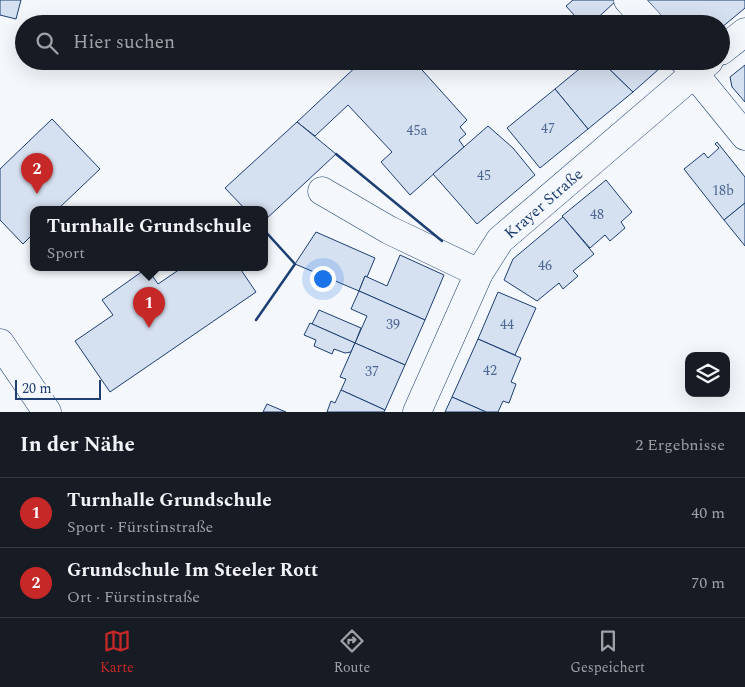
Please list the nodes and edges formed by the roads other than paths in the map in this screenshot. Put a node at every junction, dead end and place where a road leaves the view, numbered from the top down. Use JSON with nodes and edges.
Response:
{"nodes":[{"id":1,"x":628,"y":0,"type":"edge"},
{"id":2,"x":642,"y":15,"type":"edge"},
{"id":3,"x":745,"y":32,"type":"edge"},
{"id":4,"x":730,"y":44,"type":"edge"},
{"id":5,"x":690,"y":70,"type":"edge"},
{"id":6,"x":699,"y":70,"type":"edge"},
{"id":7,"x":745,"y":136,"type":"edge"},
{"id":8,"x":322,"y":192,"type":"dead end"},
{"id":9,"x":479,"y":273,"type":"junction"},
{"id":10,"x":0,"y":343,"type":"edge"},
{"id":11,"x":47,"y":412,"type":"edge"},
{"id":12,"x":417,"y":412,"type":"edge"}],
"edges":[{"from":1,"to":2,"type":"main road"},
{"from":3,"to":4,"type":"main road"},
{"from":5,"to":9,"type":"main road","name":"Krayer Straße"},
{"from":6,"to":7,"type":"main road"},
{"from":8,"to":9,"type":"main road"},
{"from":9,"to":12,"type":"main road","name":"Krayer Straße"},
{"from":10,"to":11,"type":"main road"}]}
